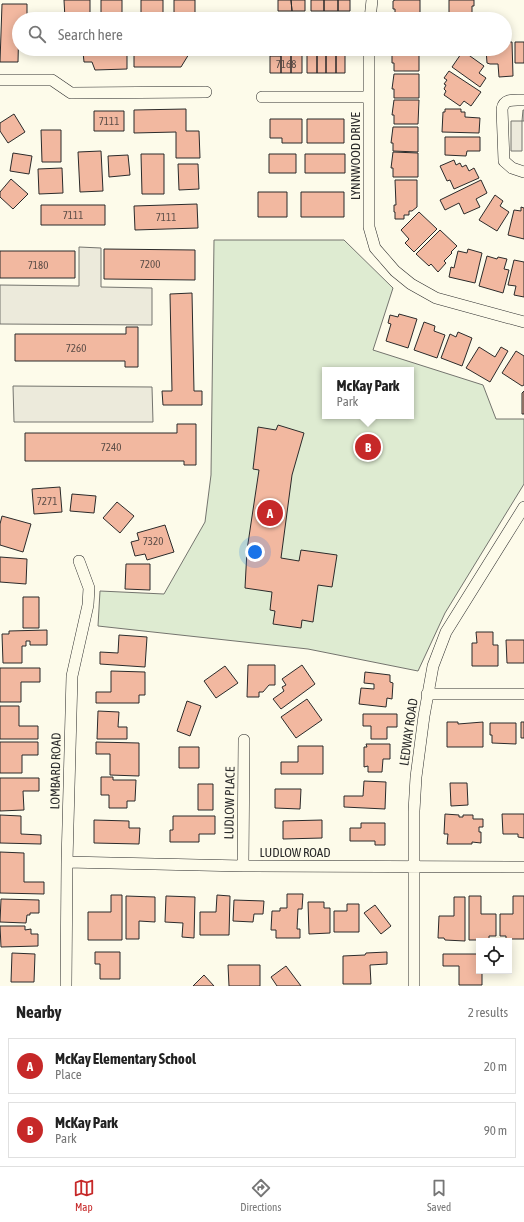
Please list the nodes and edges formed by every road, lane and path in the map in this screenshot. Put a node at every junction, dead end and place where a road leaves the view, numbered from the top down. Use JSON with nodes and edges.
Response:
{"nodes":[{"id":1,"x":372,"y":0,"type":"edge"},
{"id":2,"x":371,"y":12,"type":"edge"},
{"id":3,"x":369,"y":56,"type":"edge"},
{"id":4,"x":0,"y":80,"type":"edge"},
{"id":5,"x":206,"y":92,"type":"dead end"},
{"id":6,"x":262,"y":97,"type":"dead end"},
{"id":7,"x":369,"y":97,"type":"junction"},
{"id":8,"x":524,"y":100,"type":"edge"},
{"id":9,"x":524,"y":172,"type":"edge"},
{"id":10,"x":524,"y":322,"type":"edge"},
{"id":11,"x":524,"y":507,"type":"edge"},
{"id":12,"x":80,"y":561,"type":"dead end"},
{"id":13,"x":427,"y":694,"type":"junction"},
{"id":14,"x":524,"y":694,"type":"edge"},
{"id":15,"x":244,"y":740,"type":"dead end"},
{"id":16,"x":67,"y":862,"type":"junction"},
{"id":17,"x":243,"y":866,"type":"junction"},
{"id":18,"x":413,"y":867,"type":"junction"},
{"id":19,"x":524,"y":867,"type":"edge"},
{"id":20,"x":66,"y":986,"type":"edge"},
{"id":21,"x":414,"y":986,"type":"edge"}],
"edges":[{"from":1,"to":2,"type":"street"},
{"from":3,"to":7,"type":"street"},
{"from":4,"to":5,"type":"street"},
{"from":6,"to":7,"type":"street","name":"LYNNWOOD DRIVE"},
{"from":7,"to":10,"type":"street","name":"LYNNWOOD DRIVE"},
{"from":8,"to":9,"type":"street"},
{"from":11,"to":13,"type":"street","name":"LEDWAY ROAD"},
{"from":12,"to":16,"type":"street","name":"LOMBARD ROAD"},
{"from":13,"to":14,"type":"street"},
{"from":13,"to":18,"type":"street","name":"LEDWAY ROAD"},
{"from":15,"to":17,"type":"street","name":"LUDLOW PLACE"},
{"from":16,"to":17,"type":"street","name":"LUDLOW ROAD"},
{"from":16,"to":20,"type":"street","name":"LOMBARD ROAD"},
{"from":17,"to":18,"type":"street","name":"LUDLOW ROAD"},
{"from":18,"to":19,"type":"street","name":"LUDLOW ROAD"},
{"from":18,"to":21,"type":"street","name":"LEDWAY ROAD"}]}
